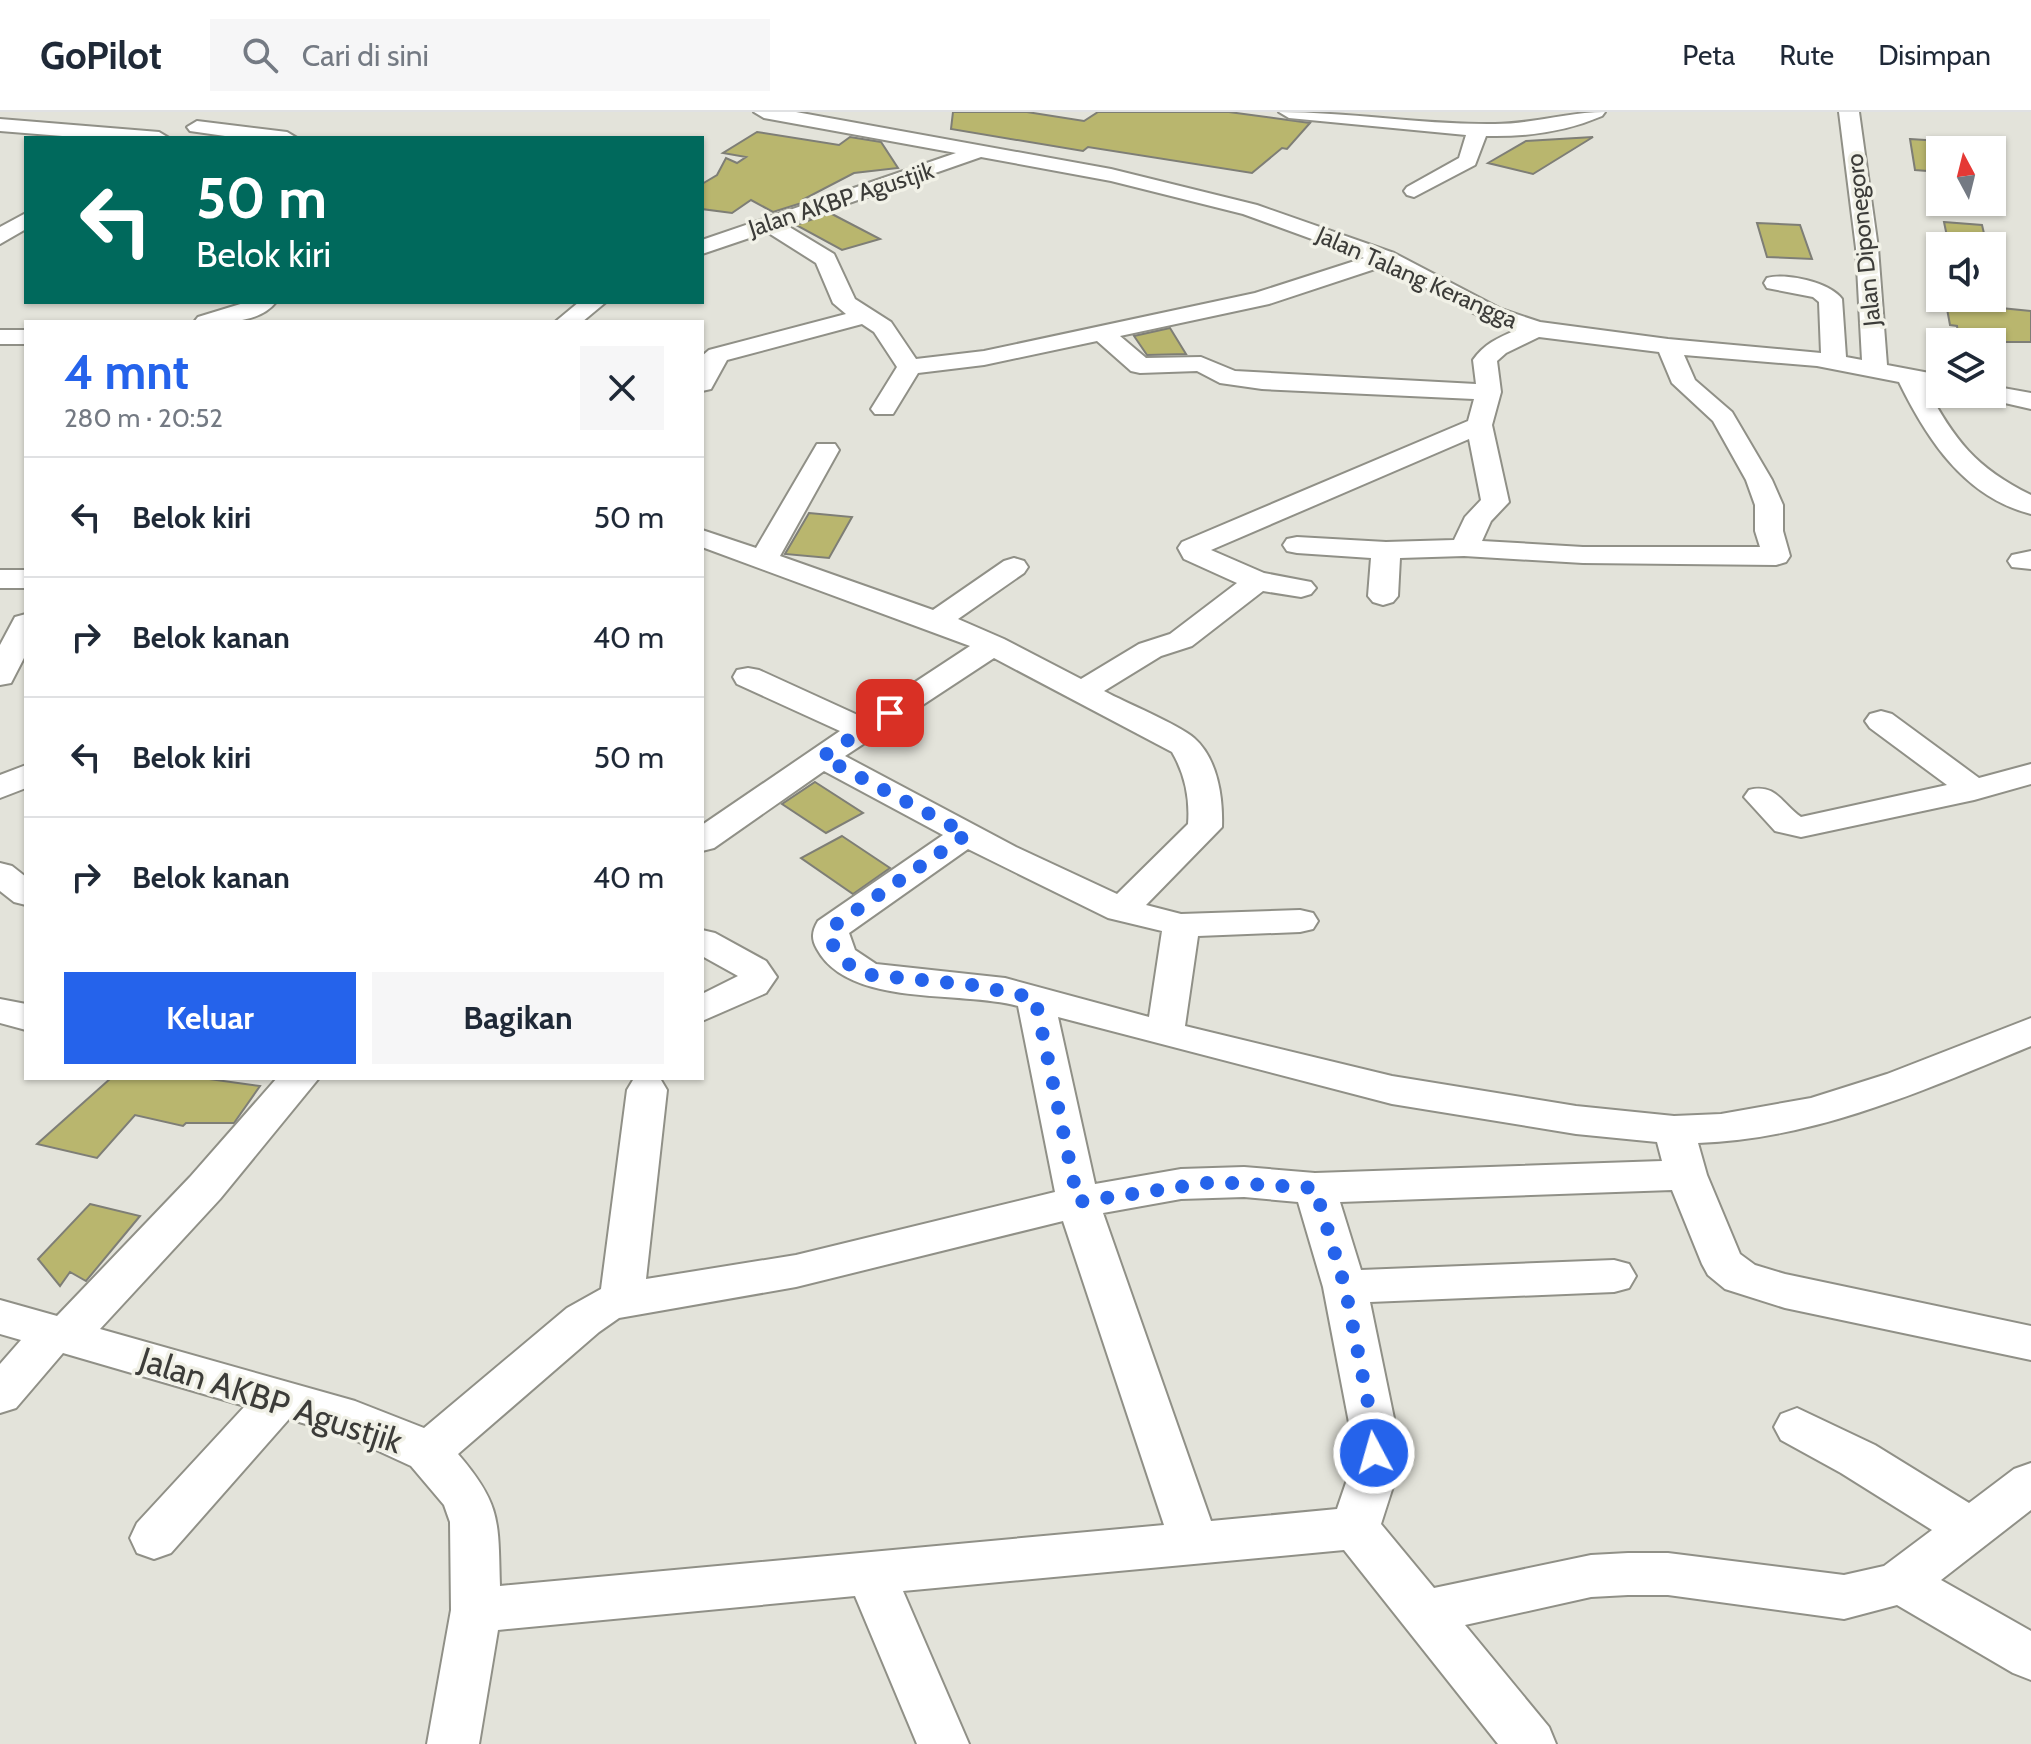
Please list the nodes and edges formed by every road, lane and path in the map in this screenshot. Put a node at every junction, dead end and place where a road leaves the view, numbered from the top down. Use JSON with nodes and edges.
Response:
{"nodes":[{"id":1,"x":69,"y":112,"type":"edge"},
{"id":2,"x":230,"y":112,"type":"edge"},
{"id":3,"x":764,"y":112,"type":"edge"},
{"id":4,"x":1289,"y":112,"type":"edge"},
{"id":5,"x":1595,"y":112,"type":"edge"},
{"id":6,"x":1849,"y":112,"type":"edge"},
{"id":7,"x":0,"y":125,"type":"edge"},
{"id":8,"x":1478,"y":129,"type":"junction"},
{"id":9,"x":190,"y":130,"type":"junction"},
{"id":10,"x":135,"y":136,"type":"edge"},
{"id":11,"x":263,"y":136,"type":"edge"},
{"id":12,"x":980,"y":151,"type":"junction"},
{"id":13,"x":1414,"y":191,"type":"dead end"},
{"id":14,"x":24,"y":220,"type":"edge"},
{"id":15,"x":768,"y":223,"type":"junction"},
{"id":16,"x":713,"y":235,"type":"edge"},
{"id":17,"x":0,"y":237,"type":"edge"},
{"id":18,"x":1386,"y":258,"type":"junction"},
{"id":19,"x":1775,"y":283,"type":"dead end"},
{"id":20,"x":1830,"y":299,"type":"junction"},
{"id":21,"x":591,"y":304,"type":"edge"},
{"id":22,"x":1871,"y":304,"type":"junction"},
{"id":23,"x":257,"y":306,"type":"edge"},
{"id":24,"x":864,"y":316,"type":"junction"},
{"id":25,"x":212,"y":320,"type":"edge"},
{"id":26,"x":274,"y":320,"type":"edge"},
{"id":27,"x":570,"y":320,"type":"edge"},
{"id":28,"x":1536,"y":329,"type":"junction"},
{"id":29,"x":1101,"y":332,"type":"junction"},
{"id":30,"x":0,"y":337,"type":"edge"},
{"id":31,"x":24,"y":337,"type":"edge"},
{"id":32,"x":1668,"y":346,"type":"junction"},
{"id":33,"x":1834,"y":362,"type":"junction"},
{"id":34,"x":909,"y":367,"type":"junction"},
{"id":35,"x":1890,"y":370,"type":"junction"},
{"id":36,"x":704,"y":379,"type":"edge"},
{"id":37,"x":1926,"y":379,"type":"edge"},
{"id":38,"x":1489,"y":392,"type":"junction"},
{"id":39,"x":2006,"y":396,"type":"edge"},
{"id":40,"x":2031,"y":401,"type":"edge"},
{"id":41,"x":884,"y":409,"type":"dead end"},
{"id":42,"x":1479,"y":425,"type":"junction"},
{"id":43,"x":826,"y":450,"type":"dead end"},
{"id":44,"x":2031,"y":506,"type":"edge"},
{"id":45,"x":704,"y":539,"type":"edge"},
{"id":46,"x":1297,"y":545,"type":"dead end"},
{"id":47,"x":1464,"y":548,"type":"junction"},
{"id":48,"x":1386,"y":550,"type":"junction"},
{"id":49,"x":764,"y":559,"type":"junction"},
{"id":50,"x":1014,"y":567,"type":"dead end"},
{"id":51,"x":0,"y":579,"type":"edge"},
{"id":52,"x":24,"y":579,"type":"edge"},
{"id":53,"x":1257,"y":581,"type":"junction"},
{"id":54,"x":1301,"y":588,"type":"dead end"},
{"id":55,"x":1383,"y":596,"type":"dead end"},
{"id":56,"x":936,"y":621,"type":"junction"},
{"id":57,"x":24,"y":627,"type":"edge"},
{"id":58,"x":993,"y":645,"type":"junction"},
{"id":59,"x":0,"y":676,"type":"edge"},
{"id":60,"x":748,"y":677,"type":"dead end"},
{"id":61,"x":1083,"y":691,"type":"junction"},
{"id":62,"x":1881,"y":721,"type":"dead end"},
{"id":63,"x":864,"y":730,"type":"junction"},
{"id":64,"x":822,"y":757,"type":"junction"},
{"id":65,"x":2031,"y":774,"type":"edge"},
{"id":66,"x":24,"y":776,"type":"edge"},
{"id":67,"x":0,"y":788,"type":"edge"},
{"id":68,"x":1974,"y":790,"type":"junction"},
{"id":69,"x":1761,"y":797,"type":"dead end"},
{"id":70,"x":967,"y":834,"type":"junction"},
{"id":71,"x":704,"y":840,"type":"edge"},
{"id":72,"x":0,"y":874,"type":"edge"},
{"id":73,"x":24,"y":892,"type":"edge"},
{"id":74,"x":1121,"y":910,"type":"junction"},
{"id":75,"x":1300,"y":921,"type":"dead end"},
{"id":76,"x":1181,"y":925,"type":"junction"},
{"id":77,"x":704,"y":942,"type":"edge"},
{"id":78,"x":1035,"y":998,"type":"junction"},
{"id":79,"x":704,"y":1008,"type":"edge"},
{"id":80,"x":0,"y":1011,"type":"edge"},
{"id":81,"x":24,"y":1017,"type":"edge"},
{"id":82,"x":2031,"y":1031,"type":"edge"},
{"id":83,"x":1165,"y":1034,"type":"junction"},
{"id":84,"x":297,"y":1080,"type":"edge"},
{"id":85,"x":647,"y":1090,"type":"dead end"},
{"id":86,"x":1674,"y":1130,"type":"junction"},
{"id":87,"x":1686,"y":1175,"type":"junction"},
{"id":88,"x":1315,"y":1188,"type":"junction"},
{"id":89,"x":1078,"y":1202,"type":"junction"},
{"id":90,"x":1614,"y":1276,"type":"dead end"},
{"id":91,"x":1345,"y":1287,"type":"junction"},
{"id":92,"x":622,"y":1299,"type":"junction"},
{"id":93,"x":0,"y":1317,"type":"edge"},
{"id":94,"x":60,"y":1334,"type":"junction"},
{"id":95,"x":2031,"y":1343,"type":"edge"},
{"id":96,"x":0,"y":1395,"type":"edge"},
{"id":97,"x":279,"y":1399,"type":"junction"},
{"id":98,"x":1797,"y":1427,"type":"dead end"},
{"id":99,"x":428,"y":1452,"type":"junction"},
{"id":100,"x":2031,"y":1483,"type":"edge"},
{"id":101,"x":1355,"y":1528,"type":"junction"},
{"id":102,"x":1970,"y":1529,"type":"junction"},
{"id":103,"x":154,"y":1538,"type":"dead end"},
{"id":104,"x":1195,"y":1544,"type":"junction"},
{"id":105,"x":871,"y":1575,"type":"junction"},
{"id":106,"x":1901,"y":1582,"type":"junction"},
{"id":107,"x":476,"y":1610,"type":"junction"},
{"id":108,"x":1424,"y":1612,"type":"junction"},
{"id":109,"x":2031,"y":1657,"type":"edge"},
{"id":110,"x":453,"y":1744,"type":"edge"},
{"id":111,"x":943,"y":1744,"type":"edge"},
{"id":112,"x":1530,"y":1744,"type":"edge"}],
"edges":[{"from":1,"to":9,"type":"street"},
{"from":2,"to":9,"type":"street"},
{"from":3,"to":12,"type":"street","name":"Jalan Talang Kerangga"},
{"from":4,"to":8,"type":"street"},
{"from":5,"to":8,"type":"street"},
{"from":6,"to":22,"type":"street","name":"Jalan Diponegoro"},
{"from":7,"to":10,"type":"street"},
{"from":8,"to":13,"type":"street"},
{"from":9,"to":11,"type":"street"},
{"from":12,"to":15,"type":"street","name":"Jalan AKBP Agustjik"},
{"from":12,"to":18,"type":"street","name":"Jalan Talang Kerangga"},
{"from":14,"to":17,"type":"street"},
{"from":15,"to":16,"type":"street","name":"Jalan AKBP Agustjik"},
{"from":15,"to":24,"type":"street"},
{"from":18,"to":28,"type":"street","name":"Jalan Talang Kerangga"},
{"from":18,"to":29,"type":"street"},
{"from":19,"to":20,"type":"street"},
{"from":20,"to":22,"type":"street"},
{"from":20,"to":33,"type":"street"},
{"from":21,"to":27,"type":"street"},
{"from":22,"to":35,"type":"street","name":"Jalan Diponegoro"},
{"from":23,"to":25,"type":"street"},
{"from":23,"to":26,"type":"street"},
{"from":24,"to":34,"type":"street"},
{"from":24,"to":36,"type":"street"},
{"from":28,"to":32,"type":"street","name":"Jalan Talang Kerangga"},
{"from":28,"to":38,"type":"street"},
{"from":29,"to":34,"type":"street"},
{"from":29,"to":38,"type":"street"},
{"from":30,"to":31,"type":"street"},
{"from":32,"to":33,"type":"street","name":"Jalan Talang Kerangga"},
{"from":32,"to":47,"type":"street"},
{"from":33,"to":35,"type":"street","name":"Jalan Talang Kerangga"},
{"from":34,"to":41,"type":"street"},
{"from":35,"to":37,"type":"street","name":"Jalan Talang Kerangga"},
{"from":35,"to":44,"type":"street"},
{"from":38,"to":42,"type":"street"},
{"from":39,"to":40,"type":"street"},
{"from":42,"to":47,"type":"street"},
{"from":42,"to":53,"type":"street"},
{"from":43,"to":49,"type":"street"},
{"from":45,"to":49,"type":"street"},
{"from":46,"to":48,"type":"street"},
{"from":47,"to":48,"type":"street"},
{"from":48,"to":55,"type":"street"},
{"from":49,"to":56,"type":"street"},
{"from":50,"to":56,"type":"street"},
{"from":51,"to":52,"type":"street"},
{"from":53,"to":54,"type":"street"},
{"from":53,"to":61,"type":"street"},
{"from":56,"to":58,"type":"street"},
{"from":57,"to":59,"type":"street"},
{"from":58,"to":61,"type":"street"},
{"from":58,"to":63,"type":"street"},
{"from":60,"to":63,"type":"street"},
{"from":61,"to":74,"type":"street"},
{"from":62,"to":68,"type":"street"},
{"from":63,"to":64,"type":"street"},
{"from":64,"to":70,"type":"street"},
{"from":64,"to":71,"type":"street"},
{"from":65,"to":68,"type":"street"},
{"from":66,"to":67,"type":"street"},
{"from":68,"to":69,"type":"street"},
{"from":70,"to":74,"type":"street"},
{"from":70,"to":78,"type":"street"},
{"from":72,"to":73,"type":"street"},
{"from":74,"to":76,"type":"street"},
{"from":75,"to":76,"type":"street"},
{"from":76,"to":83,"type":"street"},
{"from":77,"to":79,"type":"street"},
{"from":78,"to":83,"type":"street"},
{"from":78,"to":89,"type":"street"},
{"from":80,"to":81,"type":"street"},
{"from":82,"to":86,"type":"street"},
{"from":83,"to":86,"type":"street"},
{"from":84,"to":94,"type":"street"},
{"from":85,"to":92,"type":"street"},
{"from":86,"to":87,"type":"street"},
{"from":87,"to":88,"type":"street"},
{"from":87,"to":95,"type":"street"},
{"from":88,"to":89,"type":"street"},
{"from":88,"to":91,"type":"street"},
{"from":89,"to":92,"type":"street"},
{"from":89,"to":104,"type":"street"},
{"from":90,"to":91,"type":"street"},
{"from":91,"to":101,"type":"street"},
{"from":92,"to":99,"type":"street"},
{"from":93,"to":94,"type":"street","name":"Jalan AKBP Agustjik"},
{"from":94,"to":96,"type":"street"},
{"from":94,"to":97,"type":"street","name":"Jalan AKBP Agustjik"},
{"from":97,"to":99,"type":"street","name":"Jalan AKBP Agustjik"},
{"from":97,"to":103,"type":"street"},
{"from":98,"to":102,"type":"street"},
{"from":99,"to":107,"type":"street","name":"Jalan AKBP Agustjik"},
{"from":100,"to":102,"type":"street"},
{"from":101,"to":104,"type":"street"},
{"from":101,"to":108,"type":"street"},
{"from":102,"to":106,"type":"street"},
{"from":104,"to":105,"type":"street"},
{"from":105,"to":107,"type":"street"},
{"from":105,"to":111,"type":"street"},
{"from":106,"to":108,"type":"street"},
{"from":106,"to":109,"type":"street"},
{"from":107,"to":110,"type":"street","name":"Jalan AKBP Agustjik"},
{"from":108,"to":112,"type":"street"}]}
